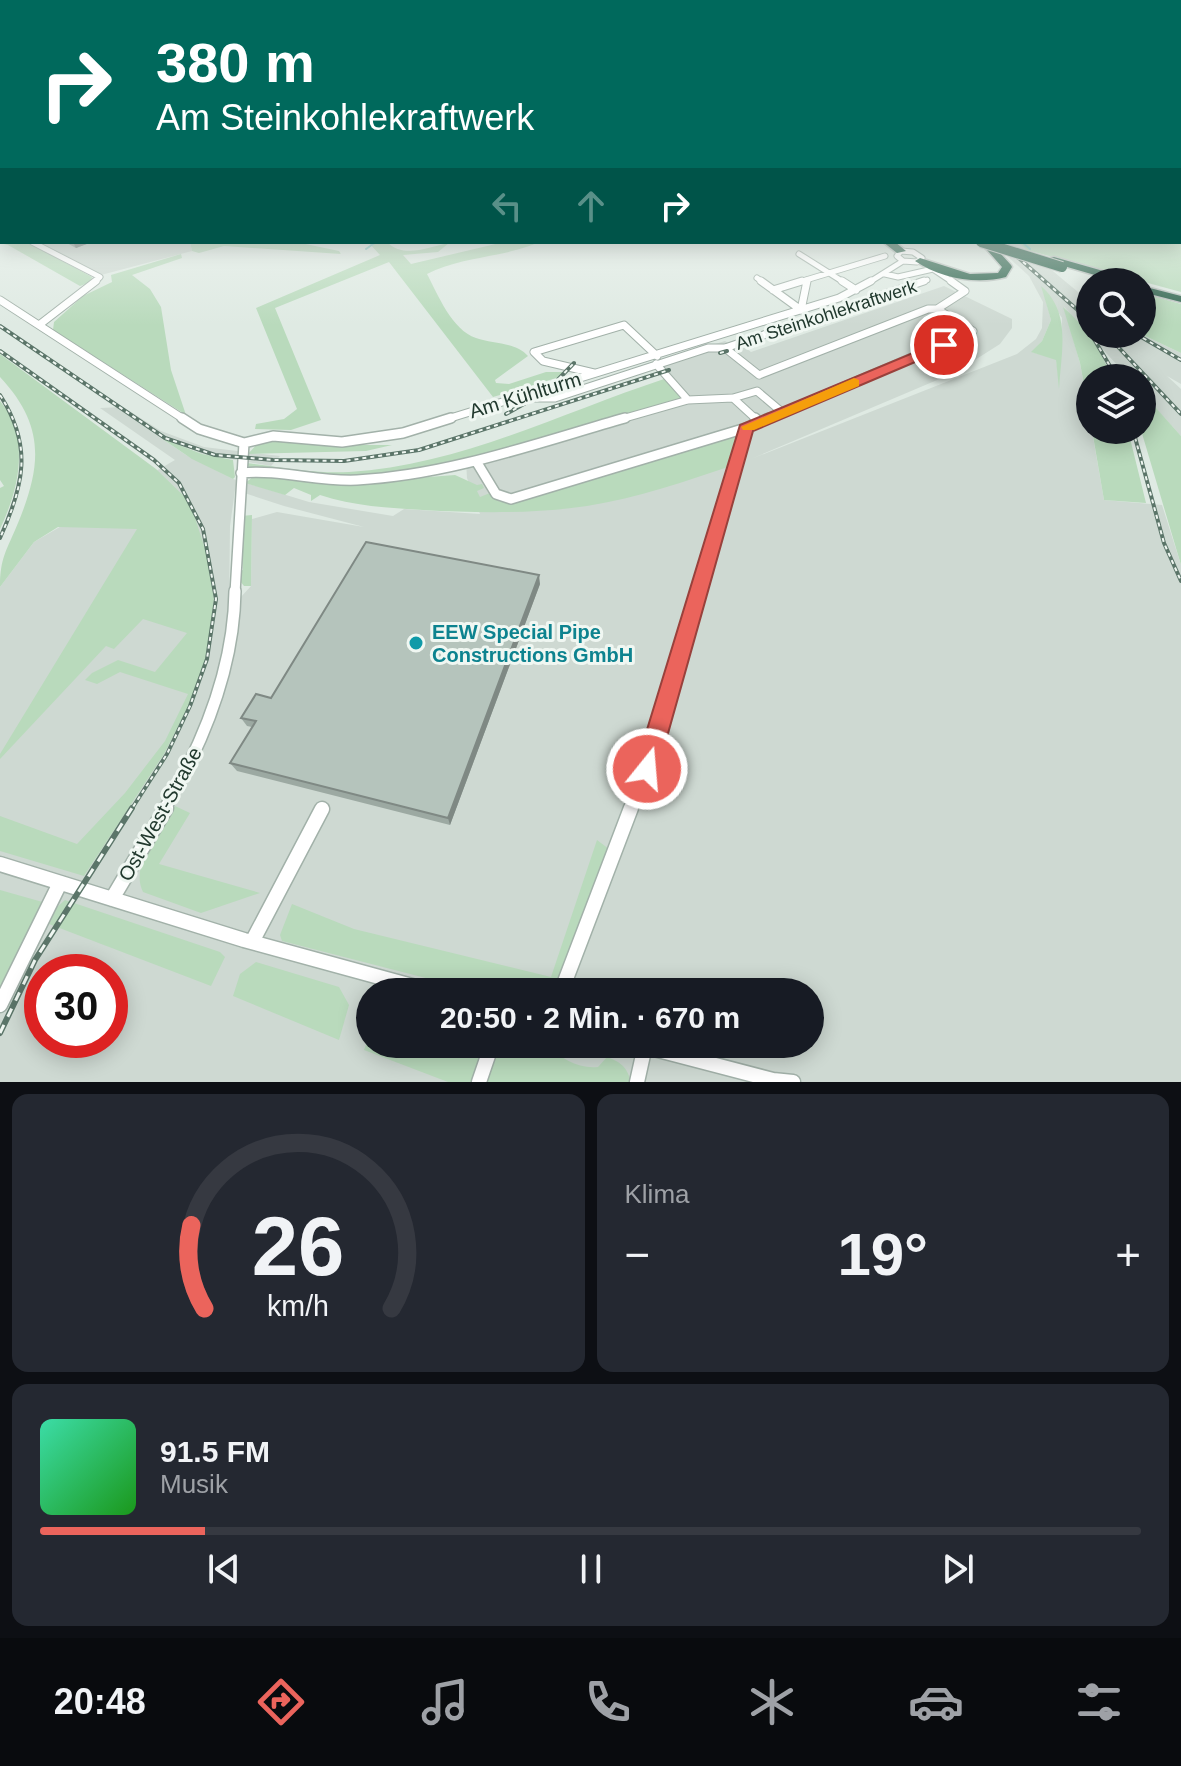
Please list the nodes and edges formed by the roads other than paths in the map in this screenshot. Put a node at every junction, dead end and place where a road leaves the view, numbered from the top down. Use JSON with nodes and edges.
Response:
{"nodes":[{"id":1,"x":36,"y":244,"type":"edge"},
{"id":2,"x":890,"y":244,"type":"edge"},
{"id":3,"x":985,"y":244,"type":"edge"},
{"id":4,"x":990,"y":244,"type":"edge"},
{"id":5,"x":1000,"y":244,"type":"edge"},
{"id":6,"x":799,"y":254,"type":"dead end"},
{"id":7,"x":885,"y":256,"type":"dead end"},
{"id":8,"x":902,"y":256,"type":"junction"},
{"id":9,"x":920,"y":261,"type":"joint"},
{"id":10,"x":1058,"y":264,"type":"junction"},
{"id":11,"x":1076,"y":268,"type":"edge"},
{"id":12,"x":1076,"y":270,"type":"edge"},
{"id":13,"x":830,"y":274,"type":"junction"},
{"id":14,"x":885,"y":274,"type":"junction"},
{"id":15,"x":757,"y":278,"type":"dead end"},
{"id":16,"x":807,"y":280,"type":"junction"},
{"id":17,"x":927,"y":280,"type":"dead end"},
{"id":18,"x":773,"y":290,"type":"junction"},
{"id":19,"x":856,"y":290,"type":"junction"},
{"id":20,"x":1156,"y":291,"type":"edge"},
{"id":21,"x":1181,"y":297,"type":"edge"},
{"id":22,"x":0,"y":300,"type":"edge"},
{"id":23,"x":937,"y":309,"type":"junction"},
{"id":24,"x":801,"y":310,"type":"junction"},
{"id":25,"x":39,"y":325,"type":"junction"},
{"id":26,"x":725,"y":348,"type":"junction"},
{"id":27,"x":656,"y":360,"type":"junction"},
{"id":28,"x":594,"y":373,"type":"junction"},
{"id":29,"x":759,"y":375,"type":"junction"},
{"id":30,"x":757,"y":391,"type":"junction"},
{"id":31,"x":526,"y":394,"type":"junction"},
{"id":32,"x":733,"y":398,"type":"junction"},
{"id":33,"x":688,"y":400,"type":"junction"},
{"id":34,"x":783,"y":413,"type":"junction"},
{"id":35,"x":758,"y":421,"type":"junction"},
{"id":36,"x":746,"y":428,"type":"junction"},
{"id":37,"x":244,"y":443,"type":"junction"},
{"id":38,"x":476,"y":461,"type":"junction"},
{"id":39,"x":241,"y":473,"type":"junction"},
{"id":40,"x":322,"y":809,"type":"dead end"},
{"id":41,"x":0,"y":864,"type":"edge"},
{"id":42,"x":60,"y":883,"type":"junction"},
{"id":43,"x":112,"y":899,"type":"junction"},
{"id":44,"x":252,"y":942,"type":"junction"},
{"id":45,"x":383,"y":978,"type":"edge"},
{"id":46,"x":566,"y":978,"type":"edge"},
{"id":47,"x":0,"y":1005,"type":"edge"},
{"id":48,"x":487,"y":1058,"type":"edge"},
{"id":49,"x":639,"y":1058,"type":"edge"},
{"id":50,"x":689,"y":1058,"type":"edge"},
{"id":51,"x":479,"y":1082,"type":"edge"},
{"id":52,"x":637,"y":1082,"type":"edge"},
{"id":53,"x":793,"y":1082,"type":"edge"}],
"edges":[{"from":1,"to":25,"type":"street"},
{"from":2,"to":8,"type":"highway"},
{"from":3,"to":9,"type":"highway"},
{"from":4,"to":10,"type":"highway","bridge":true},
{"from":5,"to":10,"type":"highway","bridge":true},
{"from":6,"to":13,"type":"street"},
{"from":7,"to":13,"type":"street"},
{"from":8,"to":9,"type":"street"},
{"from":8,"to":14,"type":"street","name":"Am Kühlturm"},
{"from":10,"to":11,"type":"highway"},
{"from":10,"to":12,"type":"highway"},
{"from":13,"to":16,"type":"street"},
{"from":13,"to":19,"type":"street"},
{"from":14,"to":19,"type":"street","name":"Am Kühlturm"},
{"from":14,"to":23,"type":"street","name":"Am Steinkohlekraftwerk"},
{"from":15,"to":18,"type":"street"},
{"from":16,"to":18,"type":"street"},
{"from":16,"to":24,"type":"street"},
{"from":17,"to":26,"type":"street","name":"Am Steinkohlekraftwerk"},
{"from":18,"to":24,"type":"street"},
{"from":19,"to":24,"type":"street","name":"Am Kühlturm"},
{"from":20,"to":21,"type":"highway"},
{"from":22,"to":25,"type":"street"},
{"from":23,"to":29,"type":"street","name":"Am Steinkohlekraftwerk"},
{"from":23,"to":34,"type":"street","name":"Am Steinkohlekraftwerk"},
{"from":24,"to":27,"type":"street","name":"Am Kühlturm"},
{"from":25,"to":37,"type":"street"},
{"from":26,"to":27,"type":"street","name":"Am Steinkohlekraftwerk"},
{"from":26,"to":29,"type":"street","name":"Am Steinkohlekraftwerk"},
{"from":27,"to":28,"type":"street","name":"Am Kühlturm"},
{"from":27,"to":28,"type":"street"},
{"from":27,"to":31,"type":"street","name":"Am Steinkohlekraftwerk"},
{"from":27,"to":33,"type":"street"},
{"from":28,"to":31,"type":"street","name":"Am Kühlturm"},
{"from":29,"to":30,"type":"street","name":"Am Steinkohlekraftwerk"},
{"from":30,"to":32,"type":"street"},
{"from":30,"to":34,"type":"street"},
{"from":31,"to":37,"type":"street","name":"Am Kühlturm"},
{"from":32,"to":33,"type":"street"},
{"from":32,"to":35,"type":"street"},
{"from":33,"to":38,"type":"street"},
{"from":34,"to":35,"type":"street","name":"Am Steinkohlekraftwerk"},
{"from":35,"to":36,"type":"street","name":"Am Steinkohlekraftwerk"},
{"from":36,"to":38,"type":"street","name":"Am Steinkohlekraftwerk"},
{"from":36,"to":46,"type":"street"},
{"from":37,"to":39,"type":"street","name":"Ost-West-Straße"},
{"from":38,"to":39,"type":"street"},
{"from":39,"to":43,"type":"street","name":"Ost-West-Straße"},
{"from":40,"to":44,"type":"street"},
{"from":41,"to":42,"type":"street"},
{"from":42,"to":43,"type":"street"},
{"from":42,"to":47,"type":"street"},
{"from":43,"to":44,"type":"street","name":"Ost-West-Straße"},
{"from":44,"to":45,"type":"street","name":"Ost-West-Straße"},
{"from":48,"to":51,"type":"street"},
{"from":49,"to":52,"type":"street"},
{"from":50,"to":53,"type":"street"}]}
